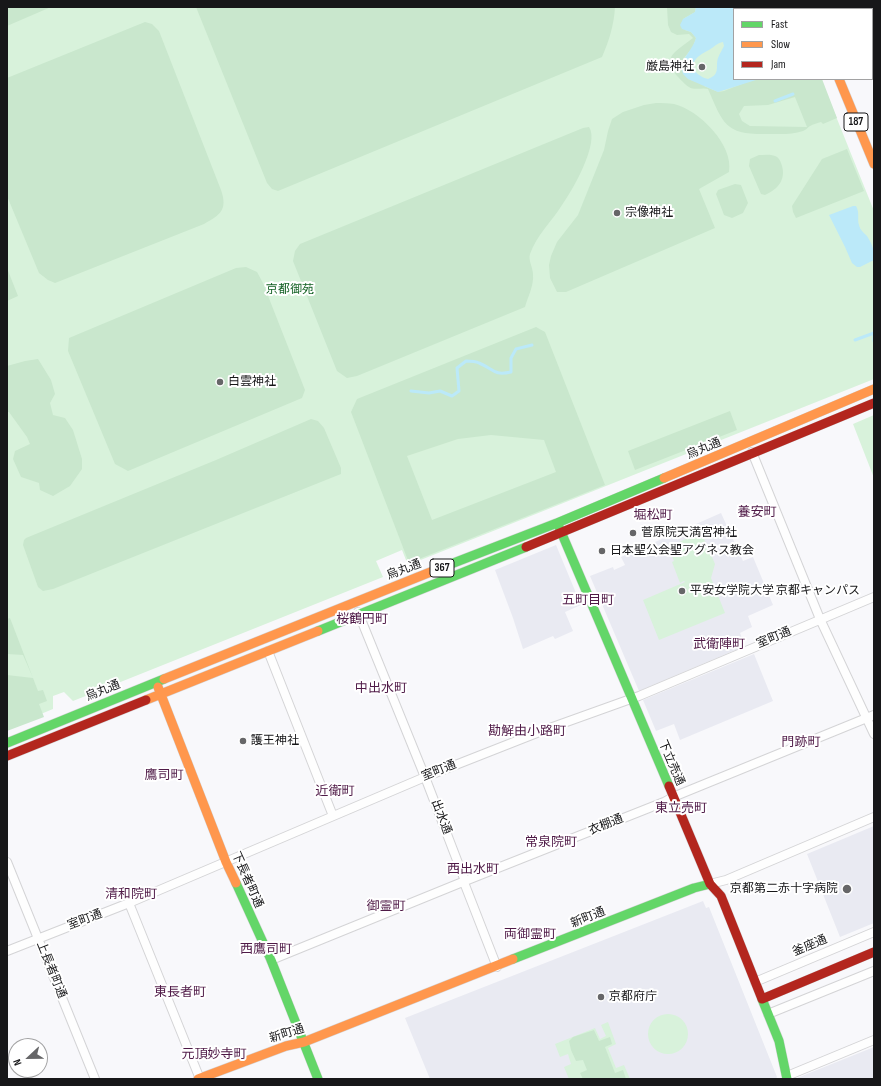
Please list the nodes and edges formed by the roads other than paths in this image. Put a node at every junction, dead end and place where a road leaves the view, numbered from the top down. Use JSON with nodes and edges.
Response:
{"nodes":[{"id":1,"x":839,"y":80,"type":"edge"},
{"id":2,"x":874,"y":164,"type":"edge"},
{"id":3,"x":874,"y":389,"type":"edge"},
{"id":4,"x":874,"y":403,"type":"edge"},
{"id":5,"x":749,"y":443,"type":"junction"},
{"id":6,"x":753,"y":454,"type":"junction"},
{"id":7,"x":557,"y":523,"type":"junction"},
{"id":8,"x":561,"y":533,"type":"junction"},
{"id":9,"x":874,"y":597,"type":"edge"},
{"id":10,"x":354,"y":602,"type":"junction"},
{"id":11,"x":358,"y":614,"type":"junction"},
{"id":12,"x":820,"y":619,"type":"junction"},
{"id":13,"x":268,"y":652,"type":"junction"},
{"id":14,"x":158,"y":688,"type":"junction"},
{"id":15,"x":631,"y":698,"type":"junction"},
{"id":16,"x":870,"y":717,"type":"edge"},
{"id":17,"x":874,"y":734,"type":"edge"},
{"id":18,"x":7,"y":743,"type":"edge"},
{"id":19,"x":7,"y":756,"type":"edge"},
{"id":20,"x":426,"y":777,"type":"junction"},
{"id":21,"x":673,"y":797,"type":"junction"},
{"id":22,"x":333,"y":816,"type":"junction"},
{"id":23,"x":874,"y":817,"type":"edge"},
{"id":24,"x":7,"y":862,"type":"edge"},
{"id":25,"x":226,"y":862,"type":"junction"},
{"id":26,"x":465,"y":881,"type":"junction"},
{"id":27,"x":710,"y":884,"type":"junction"},
{"id":28,"x":129,"y":903,"type":"junction"},
{"id":29,"x":874,"y":932,"type":"edge"},
{"id":30,"x":38,"y":939,"type":"junction"},
{"id":31,"x":7,"y":951,"type":"edge"},
{"id":32,"x":874,"y":952,"type":"edge"},
{"id":33,"x":271,"y":960,"type":"junction"},
{"id":34,"x":497,"y":967,"type":"junction"},
{"id":35,"x":874,"y":971,"type":"edge"},
{"id":36,"x":755,"y":982,"type":"junction"},
{"id":37,"x":762,"y":999,"type":"junction"},
{"id":38,"x":768,"y":1014,"type":"junction"},
{"id":39,"x":874,"y":1040,"type":"edge"},
{"id":40,"x":304,"y":1042,"type":"junction"},
{"id":41,"x":787,"y":1078,"type":"edge"},
{"id":42,"x":95,"y":1079,"type":"edge"},
{"id":43,"x":199,"y":1079,"type":"edge"},
{"id":44,"x":318,"y":1079,"type":"edge"}],
"edges":[{"from":1,"to":2,"type":"main road","number":"187"},
{"from":3,"to":5,"type":"main road","name":"烏丸通","number":"367"},
{"from":4,"to":6,"type":"main road","name":"烏丸通","number":"367"},
{"from":5,"to":6,"type":"street"},
{"from":5,"to":7,"type":"main road","name":"烏丸通","number":"367"},
{"from":6,"to":8,"type":"main road","name":"烏丸通","number":"367"},
{"from":6,"to":12,"type":"street"},
{"from":7,"to":8,"type":"main road","name":"下立売通"},
{"from":7,"to":10,"type":"main road","name":"烏丸通","number":"367"},
{"from":8,"to":11,"type":"main road","name":"烏丸通","number":"367"},
{"from":8,"to":15,"type":"main road","name":"下立売通"},
{"from":9,"to":12,"type":"street","name":"室町通"},
{"from":10,"to":11,"type":"street","name":"出水通"},
{"from":10,"to":14,"type":"main road","name":"烏丸通","number":"367"},
{"from":11,"to":13,"type":"main road","name":"烏丸通","number":"367"},
{"from":11,"to":20,"type":"street","name":"出水通"},
{"from":12,"to":15,"type":"street","name":"室町通"},
{"from":12,"to":16,"type":"street"},
{"from":13,"to":14,"type":"main road","name":"烏丸通","number":"367"},
{"from":13,"to":22,"type":"street"},
{"from":14,"to":18,"type":"main road","name":"烏丸通","number":"367"},
{"from":14,"to":19,"type":"main road","name":"烏丸通","number":"367"},
{"from":14,"to":25,"type":"main road","name":"下長者町通"},
{"from":15,"to":20,"type":"street","name":"室町通"},
{"from":15,"to":21,"type":"main road","name":"下立売通"},
{"from":16,"to":17,"type":"street"},
{"from":16,"to":21,"type":"street","name":"衣棚通"},
{"from":20,"to":22,"type":"street","name":"室町通"},
{"from":20,"to":26,"type":"street","name":"出水通"},
{"from":21,"to":26,"type":"street","name":"衣棚通"},
{"from":21,"to":27,"type":"main road","name":"下立売通"},
{"from":22,"to":25,"type":"street","name":"室町通"},
{"from":23,"to":27,"type":"street","name":"新町通"},
{"from":24,"to":30,"type":"street","name":"上長者町通"},
{"from":25,"to":28,"type":"street","name":"室町通"},
{"from":25,"to":33,"type":"main road","name":"下長者町通"},
{"from":26,"to":33,"type":"street","name":"衣棚通"},
{"from":26,"to":34,"type":"street","name":"出水通"},
{"from":27,"to":34,"type":"main road","name":"新町通"},
{"from":27,"to":36,"type":"main road","name":"下立売通"},
{"from":28,"to":30,"type":"street","name":"室町通"},
{"from":28,"to":43,"type":"street"},
{"from":29,"to":36,"type":"street","name":"釜座通"},
{"from":30,"to":31,"type":"street","name":"室町通"},
{"from":30,"to":42,"type":"street","name":"上長者町通"},
{"from":32,"to":37,"type":"main road"},
{"from":33,"to":40,"type":"main road","name":"下長者町通"},
{"from":34,"to":40,"type":"main road","name":"新町通"},
{"from":35,"to":38,"type":"street"},
{"from":36,"to":37,"type":"main road","name":"下立売通"},
{"from":37,"to":38,"type":"main road","name":"下立売通"},
{"from":38,"to":41,"type":"main road","name":"下立売通"},
{"from":39,"to":41,"type":"street"},
{"from":40,"to":43,"type":"main road","name":"新町通"},
{"from":40,"to":44,"type":"main road","name":"下長者町通"}]}
